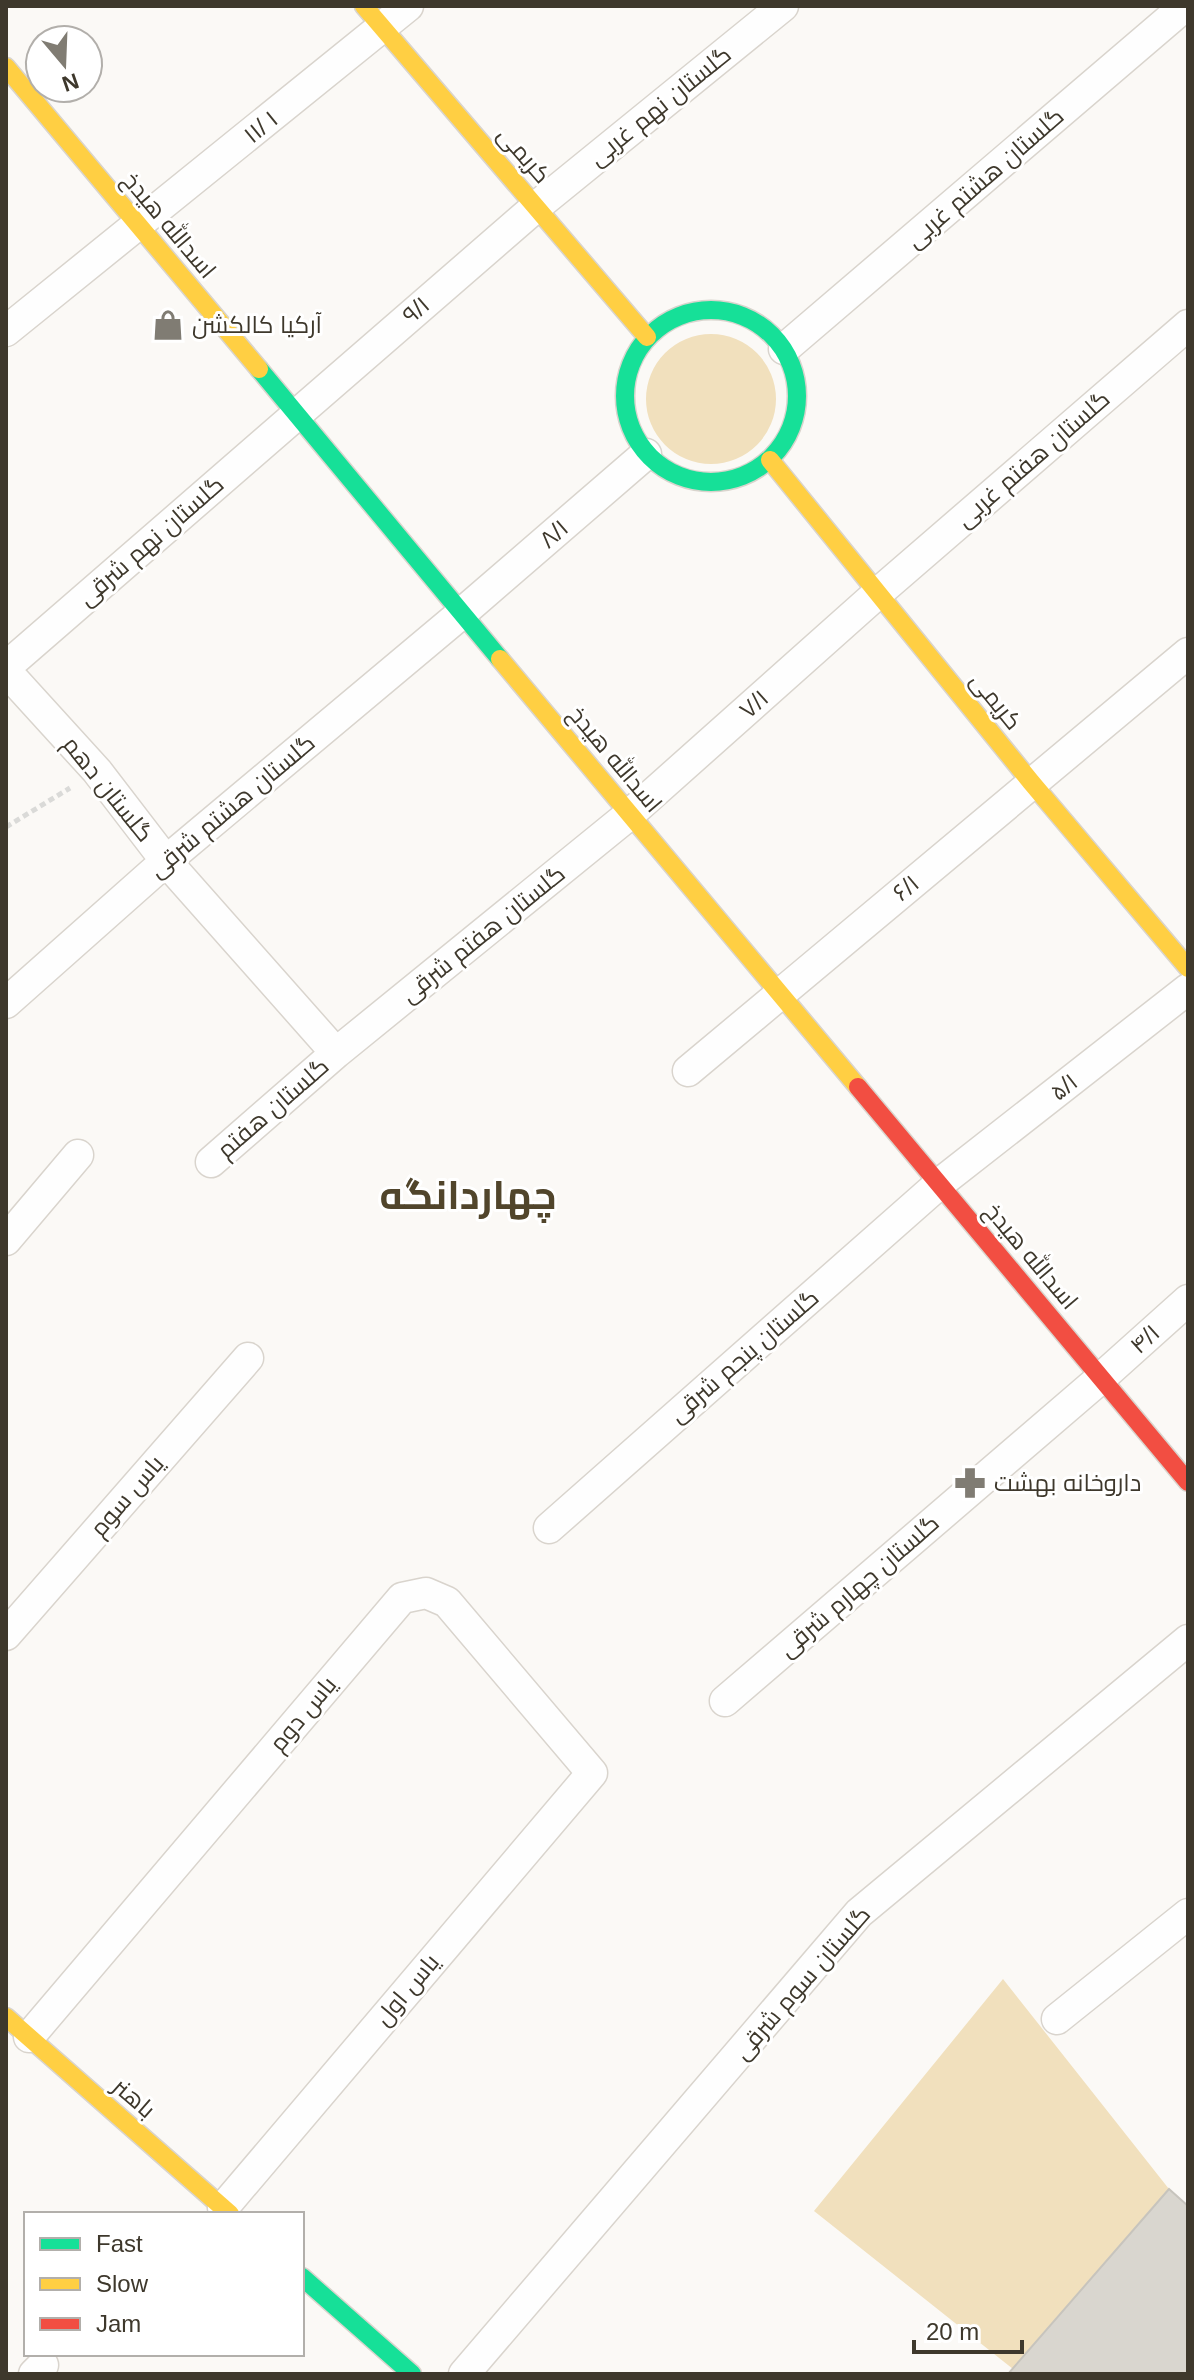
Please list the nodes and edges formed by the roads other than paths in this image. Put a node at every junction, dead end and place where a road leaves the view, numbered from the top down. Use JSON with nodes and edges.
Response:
{"nodes":[{"id":1,"x":408,"y":6,"type":"edge"},
{"id":2,"x":783,"y":6,"type":"edge"},
{"id":3,"x":1185,"y":6,"type":"edge"},
{"id":4,"x":373,"y":17,"type":"edge"},
{"id":5,"x":6,"y":67,"type":"edge"},
{"id":6,"x":537,"y":206,"type":"junction"},
{"id":7,"x":138,"y":226,"type":"junction"},
{"id":8,"x":1188,"y":325,"type":"edge"},
{"id":9,"x":6,"y":331,"type":"edge"},
{"id":10,"x":647,"y":337,"type":"junction"},
{"id":11,"x":784,"y":349,"type":"junction"},
{"id":12,"x":295,"y":414,"type":"junction"},
{"id":13,"x":646,"y":454,"type":"junction"},
{"id":14,"x":770,"y":460,"type":"junction"},
{"id":15,"x":878,"y":593,"type":"junction"},
{"id":16,"x":462,"y":613,"type":"junction"},
{"id":17,"x":1188,"y":653,"type":"edge"},
{"id":18,"x":6,"y":669,"type":"edge"},
{"id":19,"x":1031,"y":782,"type":"junction"},
{"id":20,"x":630,"y":814,"type":"junction"},
{"id":21,"x":166,"y":861,"type":"junction"},
{"id":22,"x":1188,"y":968,"type":"edge"},
{"id":23,"x":1188,"y":989,"type":"edge"},
{"id":24,"x":781,"y":995,"type":"junction"},
{"id":25,"x":6,"y":1003,"type":"edge"},
{"id":26,"x":336,"y":1053,"type":"junction"},
{"id":27,"x":688,"y":1071,"type":"dead end"},
{"id":28,"x":78,"y":1155,"type":"dead end"},
{"id":29,"x":211,"y":1162,"type":"dead end"},
{"id":30,"x":939,"y":1184,"type":"junction"},
{"id":31,"x":6,"y":1240,"type":"edge"},
{"id":32,"x":1188,"y":1300,"type":"edge"},
{"id":33,"x":248,"y":1358,"type":"dead end"},
{"id":34,"x":1101,"y":1378,"type":"junction"},
{"id":35,"x":1188,"y":1482,"type":"edge"},
{"id":36,"x":549,"y":1528,"type":"dead end"},
{"id":37,"x":6,"y":1635,"type":"edge"},
{"id":38,"x":1188,"y":1640,"type":"edge"},
{"id":39,"x":725,"y":1701,"type":"dead end"},
{"id":40,"x":592,"y":1773,"type":"joint"},
{"id":41,"x":1188,"y":1914,"type":"edge"},
{"id":42,"x":6,"y":2017,"type":"edge"},
{"id":43,"x":1057,"y":2019,"type":"dead end"},
{"id":44,"x":29,"y":2037,"type":"junction"},
{"id":45,"x":226,"y":2211,"type":"edge"},
{"id":46,"x":304,"y":2279,"type":"edge"},
{"id":47,"x":412,"y":2374,"type":"edge"},
{"id":48,"x":464,"y":2374,"type":"edge"}],
"edges":[{"from":1,"to":4,"type":"street","name":"۱۱/ ۱"},
{"from":2,"to":6,"type":"street","name":"گلستان نهم غربی"},
{"from":3,"to":11,"type":"street","name":"گلستان هشتم غربی"},
{"from":4,"to":6,"type":"street","name":"کریمی"},
{"from":4,"to":7,"type":"street","name":"۱۱/ ۱"},
{"from":5,"to":7,"type":"street","name":"اسدالله هیدخ"},
{"from":6,"to":10,"type":"street","name":"کریمی"},
{"from":6,"to":12,"type":"street","name":"۹/۱"},
{"from":7,"to":9,"type":"street","name":"۱۱/ ۱"},
{"from":7,"to":12,"type":"street","name":"اسدالله هیدخ"},
{"from":8,"to":15,"type":"street","name":"گلستان هفتم غربی"},
{"from":10,"to":11,"type":"street"},
{"from":10,"to":13,"type":"street"},
{"from":11,"to":14,"type":"street"},
{"from":12,"to":16,"type":"street","name":"اسدالله هیدخ"},
{"from":12,"to":18,"type":"street","name":"گلستان نهم شرقی"},
{"from":13,"to":14,"type":"street"},
{"from":13,"to":16,"type":"street","name":"۸/۱"},
{"from":14,"to":15,"type":"street","name":"کریمی"},
{"from":15,"to":19,"type":"street","name":"کریمی"},
{"from":15,"to":20,"type":"street","name":"۷/۱"},
{"from":16,"to":20,"type":"street","name":"اسدالله هیدخ"},
{"from":16,"to":21,"type":"street","name":"گلستان هشتم شرقی"},
{"from":17,"to":19,"type":"street","name":"۶/۱"},
{"from":18,"to":21,"type":"street","name":"گلستان دهم"},
{"from":19,"to":22,"type":"street","name":"کریمی"},
{"from":19,"to":24,"type":"street","name":"۶/۱"},
{"from":20,"to":24,"type":"street","name":"اسدالله هیدخ"},
{"from":20,"to":26,"type":"street","name":"گلستان هفتم شرقی"},
{"from":21,"to":25,"type":"street","name":"گلستان هشتم شرقی"},
{"from":21,"to":26,"type":"street","name":"گلستان دهم"},
{"from":23,"to":30,"type":"street","name":"۵/۱"},
{"from":24,"to":27,"type":"street","name":"۶/۱"},
{"from":24,"to":30,"type":"street","name":"اسدالله هیدخ"},
{"from":26,"to":29,"type":"street","name":"گلستان هفتم"},
{"from":28,"to":31,"type":"street"},
{"from":30,"to":34,"type":"street","name":"اسدالله هیدخ"},
{"from":30,"to":36,"type":"street","name":"گلستان پنجم شرقی"},
{"from":32,"to":34,"type":"street","name":"۴/۱"},
{"from":33,"to":37,"type":"street","name":"یاس سوم"},
{"from":34,"to":35,"type":"street","name":"اسدالله هیدخ"},
{"from":34,"to":39,"type":"street","name":"گلستان چهارم شرقی"},
{"from":38,"to":48,"type":"street","name":"گلستان سوم شرقی"},
{"from":40,"to":44,"type":"street","name":"یاس دوم"},
{"from":40,"to":45,"type":"street","name":"یاس اول"},
{"from":41,"to":43,"type":"street"},
{"from":42,"to":44,"type":"street","name":"باهنر"},
{"from":44,"to":45,"type":"street","name":"باهنر"},
{"from":46,"to":47,"type":"street"}]}
